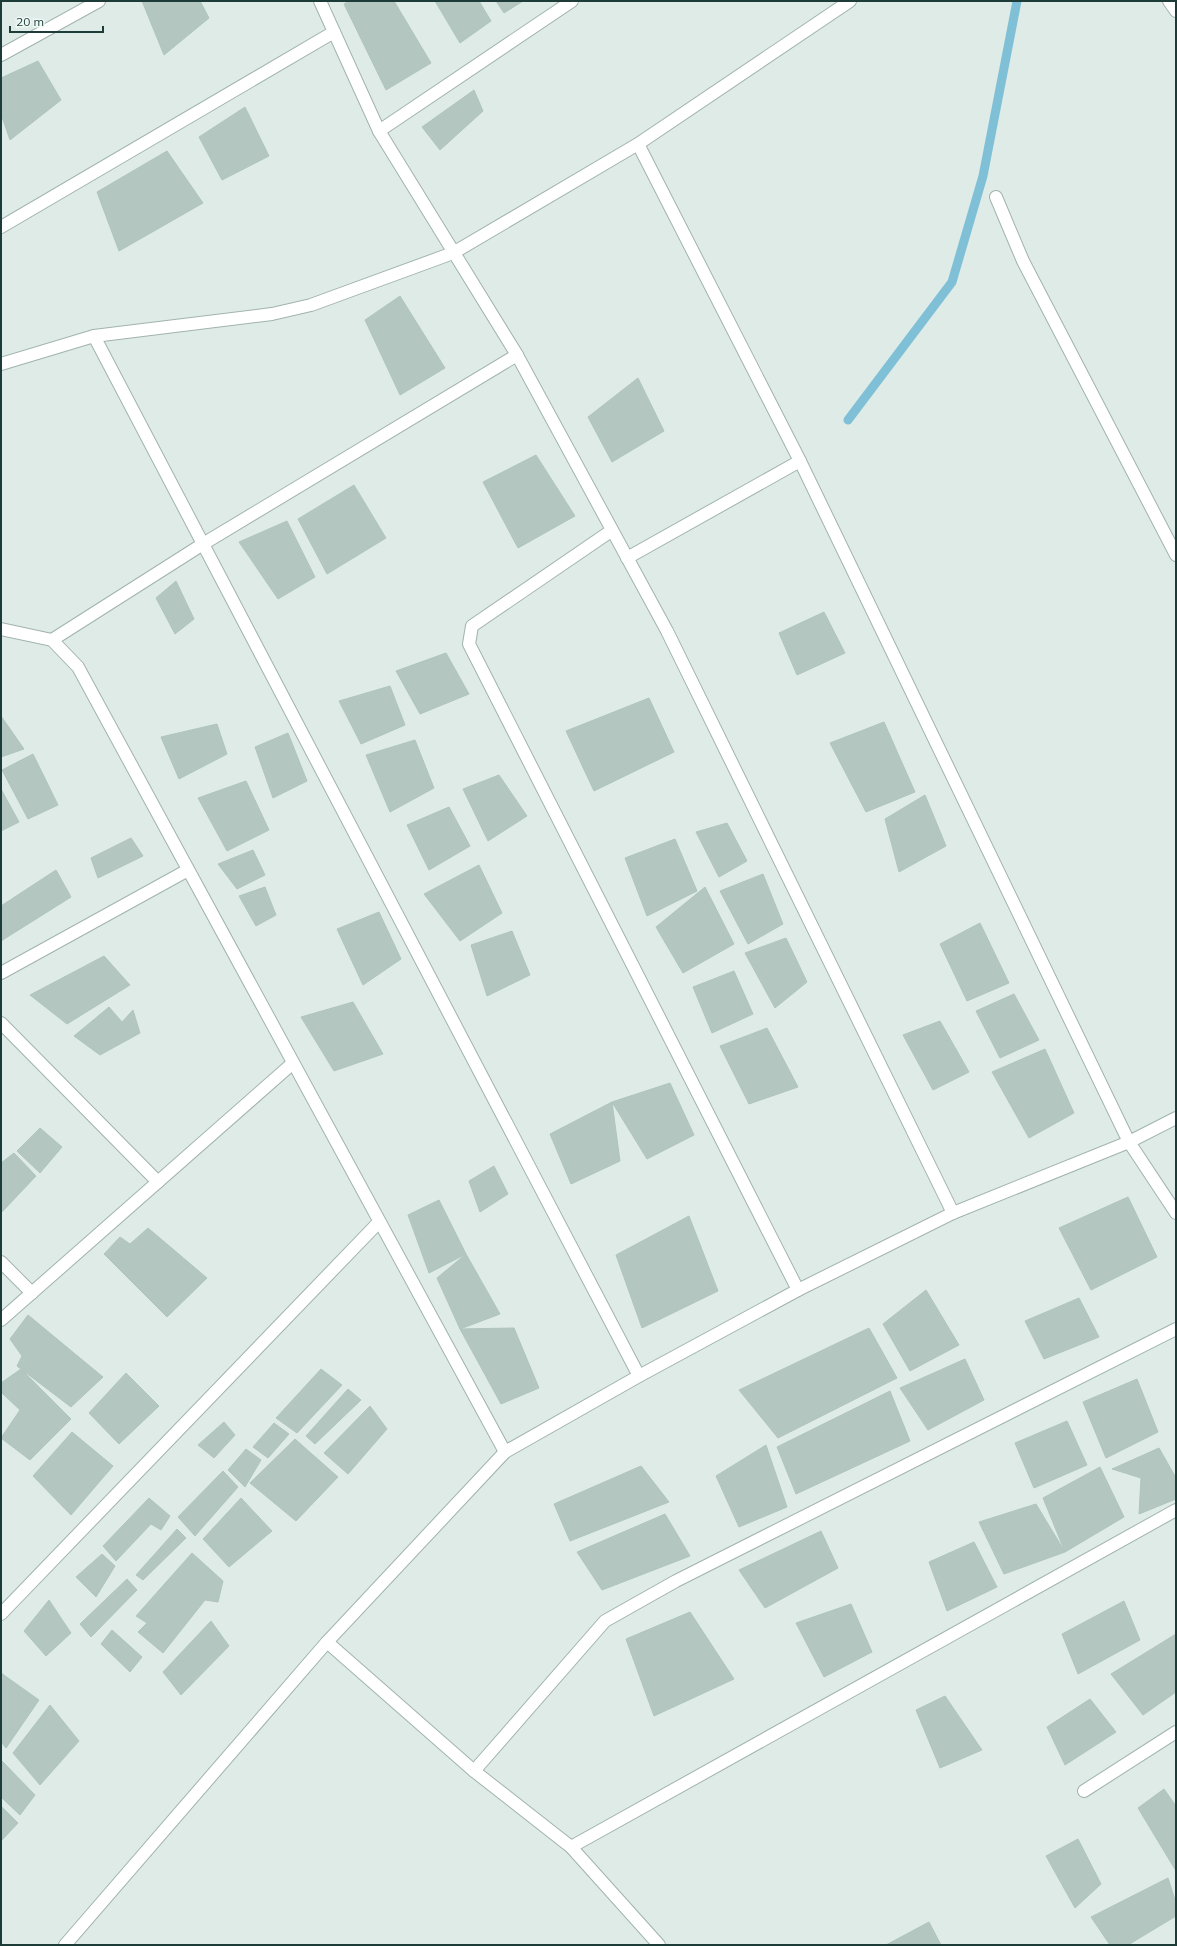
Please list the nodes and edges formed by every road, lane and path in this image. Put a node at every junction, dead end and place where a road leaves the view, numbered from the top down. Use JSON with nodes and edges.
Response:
{"nodes":[{"id":1,"x":99,"y":1,"type":"edge"},
{"id":2,"x":320,"y":1,"type":"edge"},
{"id":3,"x":572,"y":1,"type":"edge"},
{"id":4,"x":850,"y":1,"type":"edge"},
{"id":5,"x":1169,"y":1,"type":"edge"},
{"id":6,"x":1176,"y":11,"type":"edge"},
{"id":7,"x":334,"y":32,"type":"junction"},
{"id":8,"x":1,"y":55,"type":"edge"},
{"id":9,"x":379,"y":131,"type":"junction"},
{"id":10,"x":638,"y":144,"type":"junction"},
{"id":11,"x":996,"y":197,"type":"dead end"},
{"id":12,"x":1,"y":227,"type":"edge"},
{"id":13,"x":453,"y":253,"type":"junction"},
{"id":14,"x":94,"y":336,"type":"junction"},
{"id":15,"x":517,"y":355,"type":"junction"},
{"id":16,"x":1,"y":364,"type":"edge"},
{"id":17,"x":800,"y":462,"type":"junction"},
{"id":18,"x":611,"y":531,"type":"junction"},
{"id":19,"x":203,"y":544,"type":"junction"},
{"id":20,"x":1176,"y":555,"type":"edge"},
{"id":21,"x":627,"y":558,"type":"junction"},
{"id":22,"x":1,"y":629,"type":"edge"},
{"id":23,"x":52,"y":640,"type":"junction"},
{"id":24,"x":188,"y":870,"type":"junction"},
{"id":25,"x":1,"y":973,"type":"edge"},
{"id":26,"x":1,"y":1023,"type":"edge"},
{"id":27,"x":293,"y":1063,"type":"junction"},
{"id":28,"x":1176,"y":1118,"type":"edge"},
{"id":29,"x":1129,"y":1142,"type":"junction"},
{"id":30,"x":158,"y":1182,"type":"junction"},
{"id":31,"x":953,"y":1213,"type":"junction"},
{"id":32,"x":1176,"y":1213,"type":"edge"},
{"id":33,"x":379,"y":1222,"type":"junction"},
{"id":34,"x":1,"y":1262,"type":"edge"},
{"id":35,"x":798,"y":1290,"type":"junction"},
{"id":36,"x":32,"y":1292,"type":"junction"},
{"id":37,"x":1,"y":1320,"type":"edge"},
{"id":38,"x":1176,"y":1330,"type":"edge"},
{"id":39,"x":639,"y":1376,"type":"junction"},
{"id":40,"x":504,"y":1452,"type":"junction"},
{"id":41,"x":1176,"y":1510,"type":"edge"},
{"id":42,"x":1,"y":1614,"type":"edge"},
{"id":43,"x":327,"y":1642,"type":"junction"},
{"id":44,"x":1176,"y":1732,"type":"edge"},
{"id":45,"x":474,"y":1771,"type":"junction"},
{"id":46,"x":1084,"y":1791,"type":"dead end"},
{"id":47,"x":571,"y":1847,"type":"junction"},
{"id":48,"x":65,"y":1945,"type":"edge"},
{"id":49,"x":659,"y":1945,"type":"edge"}],
"edges":[{"from":1,"to":8,"type":"street"},
{"from":2,"to":7,"type":"street"},
{"from":3,"to":9,"type":"street"},
{"from":4,"to":10,"type":"street"},
{"from":5,"to":6,"type":"street"},
{"from":7,"to":9,"type":"street"},
{"from":7,"to":12,"type":"street"},
{"from":9,"to":13,"type":"street"},
{"from":10,"to":13,"type":"street"},
{"from":10,"to":17,"type":"street"},
{"from":11,"to":20,"type":"street"},
{"from":13,"to":14,"type":"street"},
{"from":13,"to":15,"type":"street"},
{"from":14,"to":16,"type":"street"},
{"from":14,"to":19,"type":"street"},
{"from":15,"to":18,"type":"street"},
{"from":15,"to":19,"type":"street"},
{"from":17,"to":21,"type":"street"},
{"from":17,"to":29,"type":"street"},
{"from":18,"to":21,"type":"street"},
{"from":18,"to":35,"type":"street"},
{"from":19,"to":23,"type":"street"},
{"from":19,"to":39,"type":"street"},
{"from":21,"to":31,"type":"street"},
{"from":22,"to":23,"type":"street"},
{"from":23,"to":24,"type":"street"},
{"from":24,"to":25,"type":"street"},
{"from":24,"to":27,"type":"street"},
{"from":26,"to":30,"type":"street"},
{"from":27,"to":30,"type":"street"},
{"from":27,"to":33,"type":"street"},
{"from":28,"to":29,"type":"street"},
{"from":29,"to":31,"type":"street"},
{"from":29,"to":32,"type":"street"},
{"from":30,"to":36,"type":"street"},
{"from":31,"to":35,"type":"street"},
{"from":33,"to":40,"type":"street"},
{"from":33,"to":42,"type":"street"},
{"from":34,"to":36,"type":"street"},
{"from":35,"to":39,"type":"street"},
{"from":36,"to":37,"type":"street"},
{"from":38,"to":45,"type":"street"},
{"from":39,"to":40,"type":"street"},
{"from":40,"to":43,"type":"street"},
{"from":41,"to":47,"type":"street"},
{"from":43,"to":45,"type":"street"},
{"from":43,"to":48,"type":"street"},
{"from":44,"to":46,"type":"street"},
{"from":45,"to":47,"type":"street"},
{"from":47,"to":49,"type":"street"}]}
